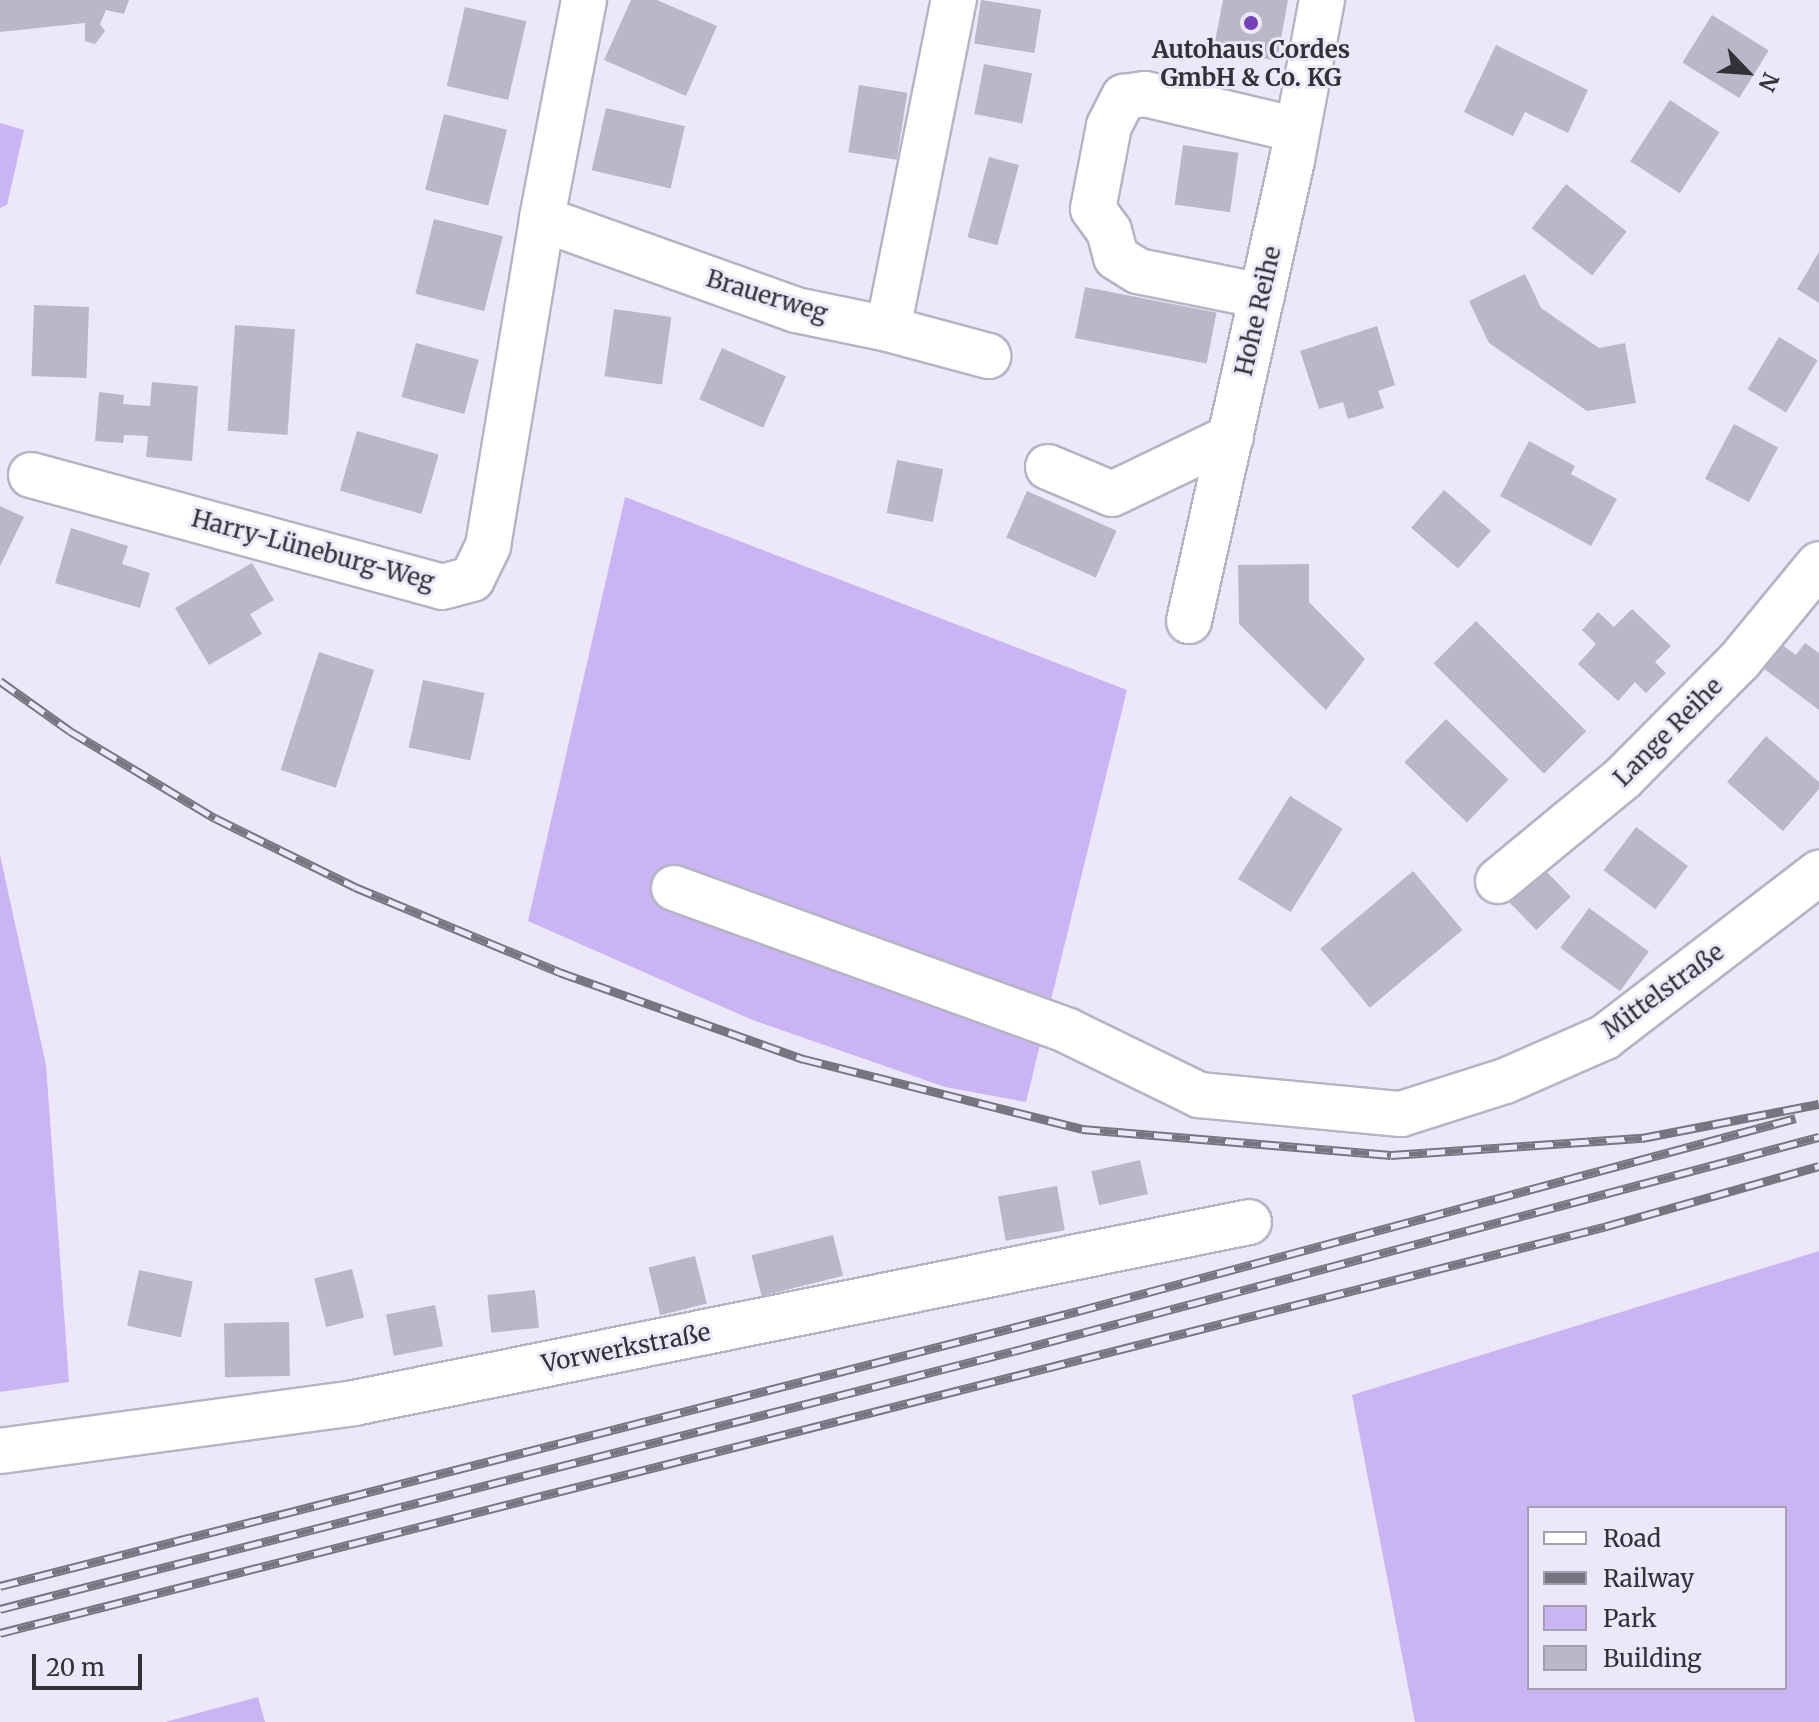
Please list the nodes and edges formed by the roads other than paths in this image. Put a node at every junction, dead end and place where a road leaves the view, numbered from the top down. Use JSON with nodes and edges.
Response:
{"nodes":[{"id":1,"x":584,"y":0,"type":"edge"},
{"id":2,"x":954,"y":0,"type":"edge"},
{"id":3,"x":1322,"y":0,"type":"edge"},
{"id":4,"x":1297,"y":130,"type":"junction"},
{"id":5,"x":542,"y":219,"type":"junction"},
{"id":6,"x":1262,"y":296,"type":"junction"},
{"id":7,"x":888,"y":329,"type":"junction"},
{"id":8,"x":988,"y":356,"type":"dead end"},
{"id":9,"x":1231,"y":437,"type":"junction"},
{"id":10,"x":1048,"y":467,"type":"dead end"},
{"id":11,"x":31,"y":475,"type":"dead end"},
{"id":12,"x":1819,"y":564,"type":"edge"},
{"id":13,"x":1189,"y":621,"type":"dead end"},
{"id":14,"x":1819,"y":873,"type":"edge"},
{"id":15,"x":1498,"y":881,"type":"dead end"},
{"id":16,"x":674,"y":888,"type":"dead end"},
{"id":17,"x":1249,"y":1222,"type":"dead end"},
{"id":18,"x":0,"y":1451,"type":"edge"}],
"edges":[{"from":1,"to":5,"type":"street"},
{"from":2,"to":7,"type":"street"},
{"from":3,"to":4,"type":"street","name":"Hohe Reihe"},
{"from":4,"to":6,"type":"street","name":"Hohe Reihe"},
{"from":4,"to":6,"type":"street"},
{"from":5,"to":7,"type":"street","name":"Brauerweg"},
{"from":5,"to":11,"type":"street","name":"Harry-Lüneburg-Weg"},
{"from":6,"to":9,"type":"street","name":"Hohe Reihe"},
{"from":7,"to":8,"type":"street","name":"Brauerweg"},
{"from":9,"to":10,"type":"street"},
{"from":9,"to":13,"type":"street","name":"Hohe Reihe"},
{"from":12,"to":15,"type":"street","name":"Lange Reihe"},
{"from":14,"to":16,"type":"street","name":"Mittelstraße"},
{"from":17,"to":18,"type":"street","name":"Vorwerkstraße"}]}
